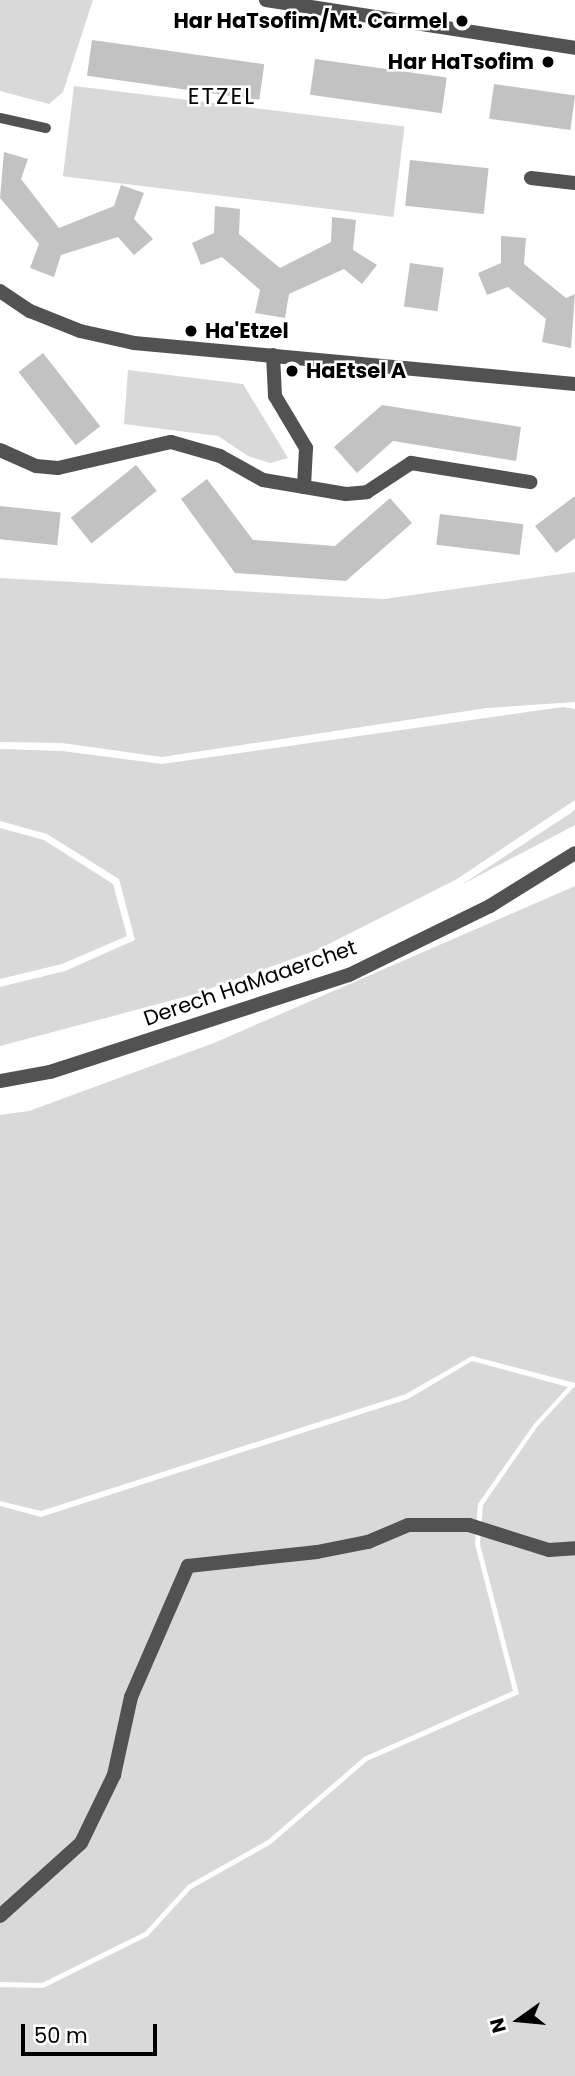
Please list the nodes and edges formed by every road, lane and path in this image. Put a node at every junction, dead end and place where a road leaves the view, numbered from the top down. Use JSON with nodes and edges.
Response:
{"nodes":[{"id":1,"x":266,"y":0,"type":"edge"},
{"id":2,"x":575,"y":48,"type":"edge"},
{"id":3,"x":0,"y":118,"type":"edge"},
{"id":4,"x":46,"y":128,"type":"dead end"},
{"id":5,"x":531,"y":178,"type":"dead end"},
{"id":6,"x":575,"y":183,"type":"edge"},
{"id":7,"x":0,"y":291,"type":"edge"},
{"id":8,"x":273,"y":355,"type":"junction"},
{"id":9,"x":575,"y":384,"type":"edge"},
{"id":10,"x":0,"y":450,"type":"edge"},
{"id":11,"x":530,"y":482,"type":"dead end"},
{"id":12,"x":304,"y":487,"type":"junction"},
{"id":13,"x":575,"y":853,"type":"edge"},
{"id":14,"x":0,"y":1081,"type":"edge"},
{"id":15,"x":575,"y":1548,"type":"edge"},
{"id":16,"x":0,"y":1916,"type":"edge"}],
"edges":[{"from":1,"to":2,"type":"street"},
{"from":3,"to":4,"type":"lane"},
{"from":5,"to":6,"type":"street"},
{"from":7,"to":8,"type":"street"},
{"from":8,"to":9,"type":"street"},
{"from":8,"to":12,"type":"street"},
{"from":10,"to":12,"type":"street"},
{"from":11,"to":12,"type":"street"},
{"from":13,"to":14,"type":"street","name":"Derech HaMaaerchet"},
{"from":15,"to":16,"type":"street"}]}
